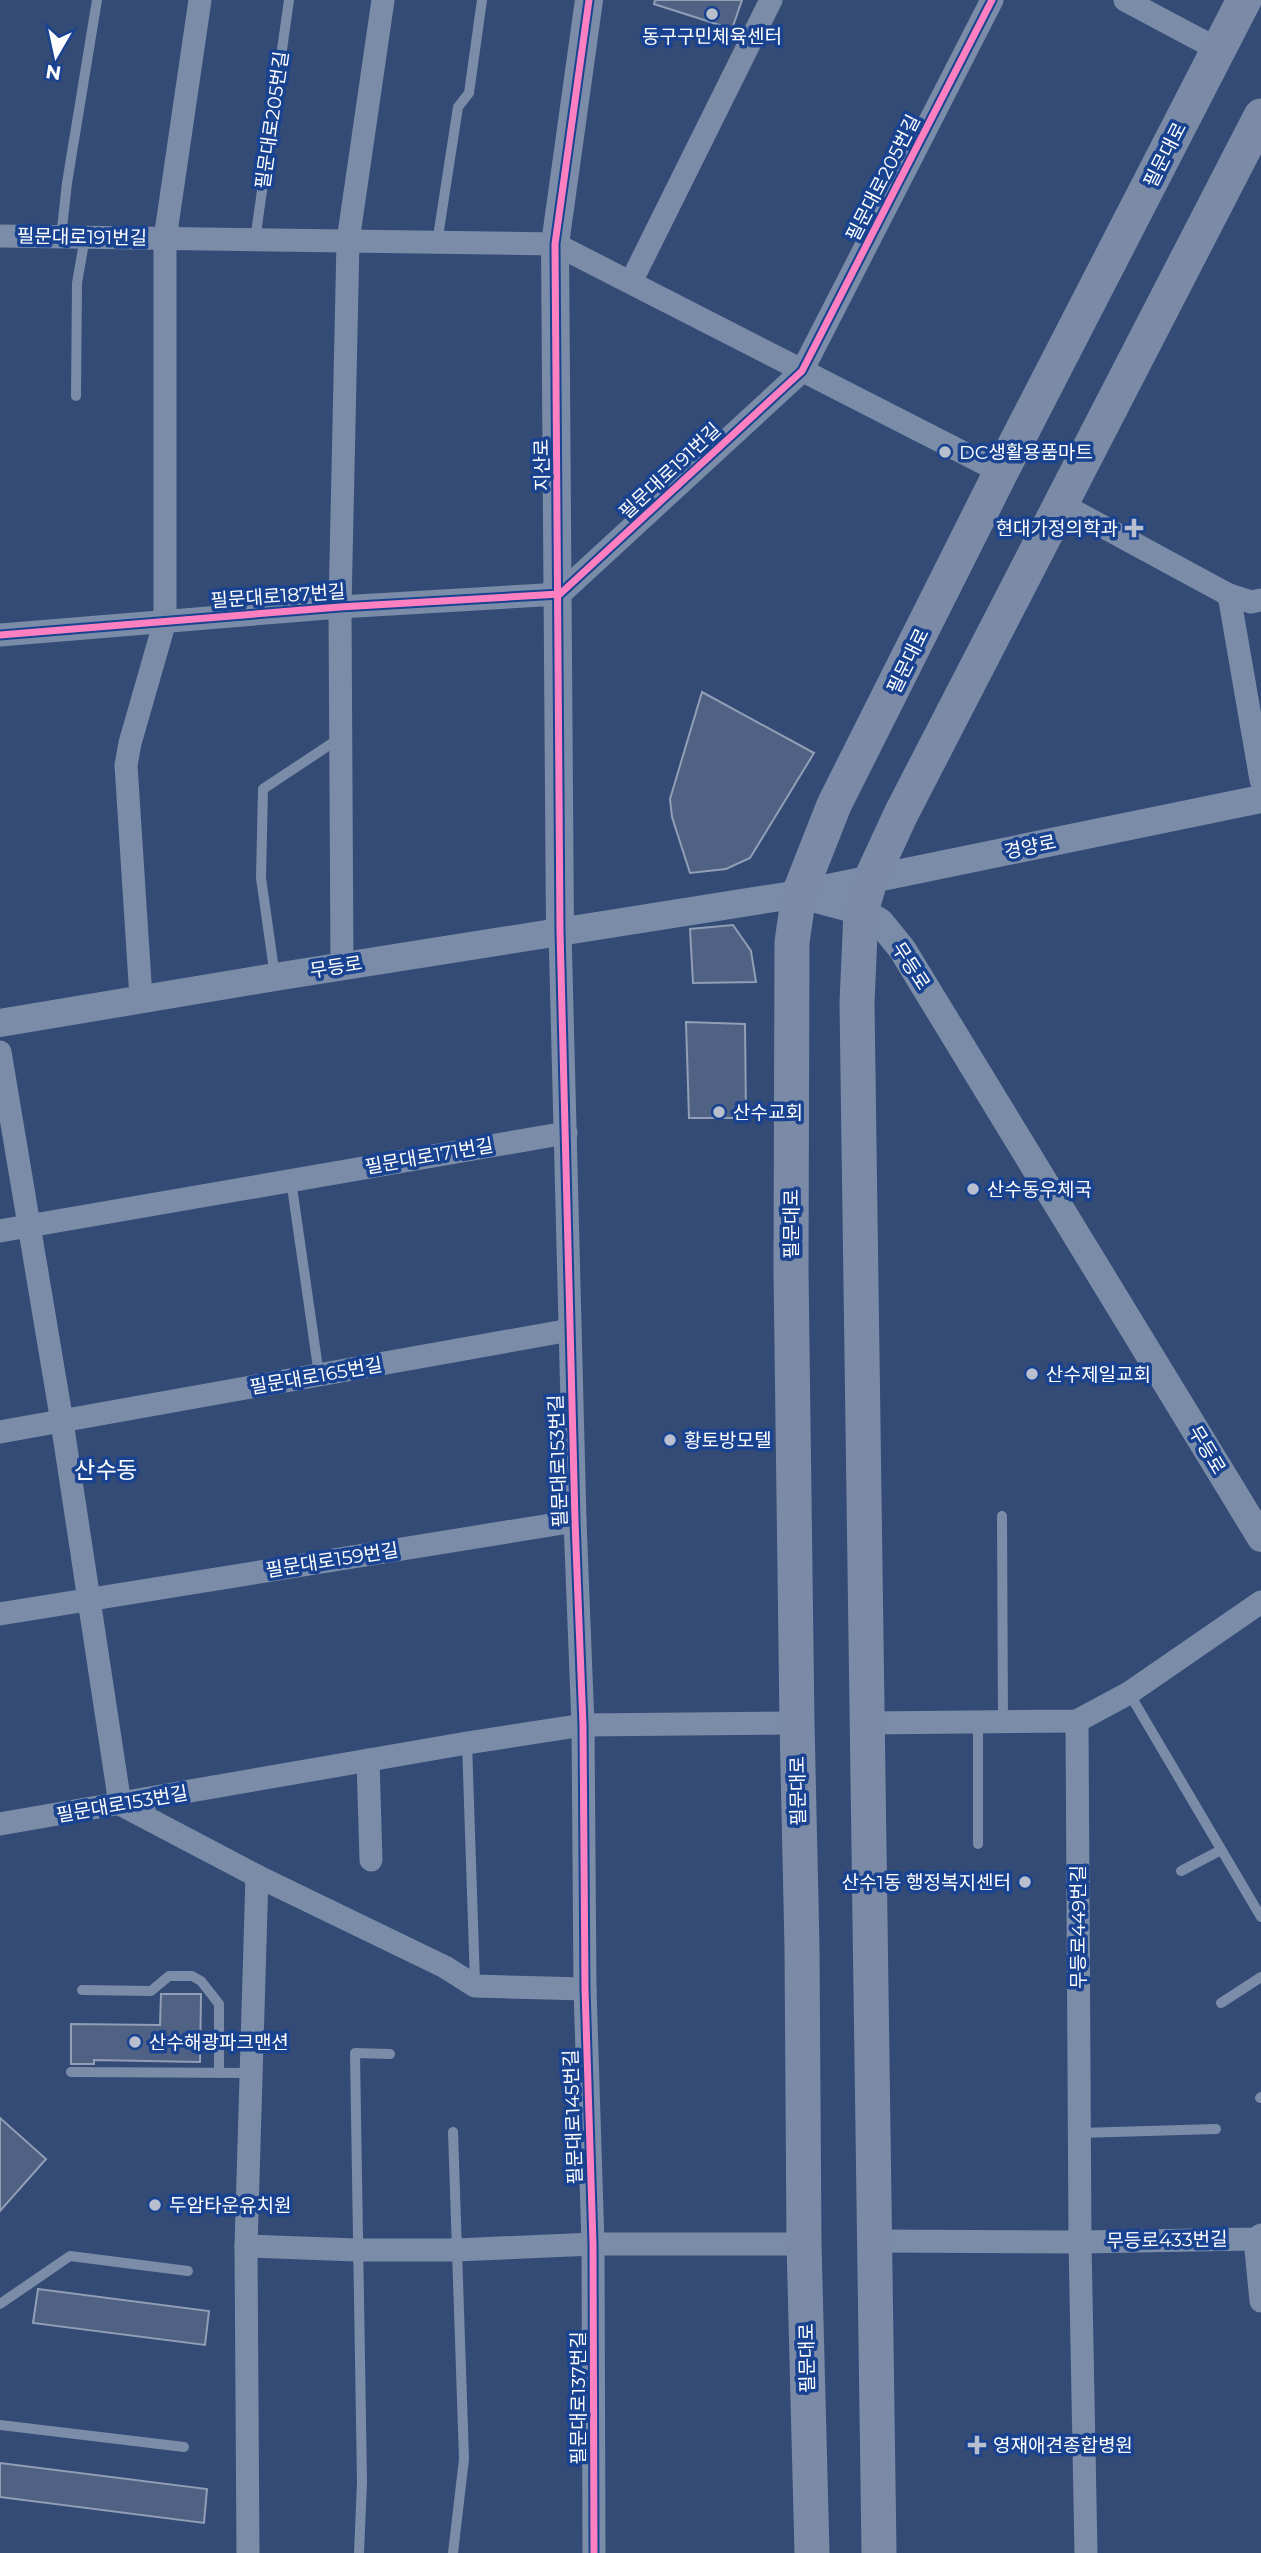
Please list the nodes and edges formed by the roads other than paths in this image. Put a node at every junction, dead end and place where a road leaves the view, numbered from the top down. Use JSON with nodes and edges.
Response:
{"nodes":[{"id":1,"x":97,"y":0,"type":"edge"},
{"id":2,"x":200,"y":0,"type":"edge"},
{"id":3,"x":289,"y":0,"type":"edge"},
{"id":4,"x":383,"y":0,"type":"edge"},
{"id":5,"x":482,"y":0,"type":"edge"},
{"id":6,"x":589,"y":0,"type":"edge"},
{"id":7,"x":771,"y":0,"type":"edge"},
{"id":8,"x":992,"y":0,"type":"edge"},
{"id":9,"x":1125,"y":0,"type":"edge"},
{"id":10,"x":1244,"y":0,"type":"edge"},
{"id":11,"x":1219,"y":50,"type":"junction"},
{"id":12,"x":1261,"y":117,"type":"edge"},
{"id":13,"x":0,"y":236,"type":"edge"},
{"id":14,"x":61,"y":237,"type":"junction"},
{"id":15,"x":85,"y":237,"type":"junction"},
{"id":16,"x":165,"y":239,"type":"junction"},
{"id":17,"x":255,"y":240,"type":"junction"},
{"id":18,"x":348,"y":242,"type":"junction"},
{"id":19,"x":437,"y":243,"type":"junction"},
{"id":20,"x":555,"y":244,"type":"junction"},
{"id":21,"x":631,"y":282,"type":"junction"},
{"id":22,"x":802,"y":371,"type":"junction"},
{"id":23,"x":76,"y":396,"type":"dead end"},
{"id":24,"x":1001,"y":472,"type":"junction"},
{"id":25,"x":1061,"y":504,"type":"junction"},
{"id":26,"x":559,"y":594,"type":"junction"},
{"id":27,"x":1229,"y":595,"type":"junction"},
{"id":28,"x":1258,"y":595,"type":"edge"},
{"id":29,"x":340,"y":607,"type":"junction"},
{"id":30,"x":165,"y":621,"type":"junction"},
{"id":31,"x":0,"y":635,"type":"edge"},
{"id":32,"x":340,"y":738,"type":"junction"},
{"id":33,"x":1261,"y":780,"type":"edge"},
{"id":34,"x":1261,"y":799,"type":"edge"},
{"id":35,"x":799,"y":894,"type":"junction"},
{"id":36,"x":865,"y":896,"type":"junction"},
{"id":37,"x":560,"y":931,"type":"junction"},
{"id":38,"x":342,"y":966,"type":"junction"},
{"id":39,"x":275,"y":976,"type":"junction"},
{"id":40,"x":141,"y":998,"type":"junction"},
{"id":41,"x":0,"y":1023,"type":"edge"},
{"id":42,"x":0,"y":1052,"type":"edge"},
{"id":43,"x":566,"y":1133,"type":"junction"},
{"id":44,"x":291,"y":1179,"type":"junction"},
{"id":45,"x":30,"y":1227,"type":"junction"},
{"id":46,"x":0,"y":1231,"type":"edge"},
{"id":47,"x":570,"y":1330,"type":"junction"},
{"id":48,"x":318,"y":1375,"type":"junction"},
{"id":49,"x":62,"y":1422,"type":"junction"},
{"id":50,"x":0,"y":1432,"type":"edge"},
{"id":51,"x":1002,"y":1516,"type":"dead end"},
{"id":52,"x":575,"y":1521,"type":"junction"},
{"id":53,"x":1261,"y":1538,"type":"edge"},
{"id":54,"x":88,"y":1598,"type":"junction"},
{"id":55,"x":1261,"y":1602,"type":"edge"},
{"id":56,"x":0,"y":1614,"type":"edge"},
{"id":57,"x":1129,"y":1693,"type":"junction"},
{"id":58,"x":1077,"y":1721,"type":"junction"},
{"id":59,"x":978,"y":1722,"type":"junction"},
{"id":60,"x":1003,"y":1722,"type":"junction"},
{"id":61,"x":797,"y":1723,"type":"junction"},
{"id":62,"x":867,"y":1723,"type":"junction"},
{"id":63,"x":583,"y":1725,"type":"junction"},
{"id":64,"x":467,"y":1743,"type":"junction"},
{"id":65,"x":368,"y":1760,"type":"junction"},
{"id":66,"x":120,"y":1804,"type":"junction"},
{"id":67,"x":0,"y":1824,"type":"edge"},
{"id":68,"x":978,"y":1844,"type":"dead end"},
{"id":69,"x":1221,"y":1850,"type":"junction"},
{"id":70,"x":370,"y":1860,"type":"dead end"},
{"id":71,"x":1181,"y":1871,"type":"dead end"},
{"id":72,"x":257,"y":1876,"type":"junction"},
{"id":73,"x":1261,"y":1917,"type":"edge"},
{"id":74,"x":1261,"y":1977,"type":"edge"},
{"id":75,"x":475,"y":1986,"type":"junction"},
{"id":76,"x":585,"y":1989,"type":"junction"},
{"id":77,"x":82,"y":1990,"type":"dead end"},
{"id":78,"x":1221,"y":2003,"type":"dead end"},
{"id":79,"x":390,"y":2054,"type":"dead end"},
{"id":80,"x":71,"y":2072,"type":"dead end"},
{"id":81,"x":219,"y":2073,"type":"junction"},
{"id":82,"x":251,"y":2073,"type":"junction"},
{"id":83,"x":1216,"y":2129,"type":"dead end"},
{"id":84,"x":453,"y":2132,"type":"dead end"},
{"id":85,"x":1079,"y":2133,"type":"junction"},
{"id":86,"x":1258,"y":2237,"type":"edge"},
{"id":87,"x":875,"y":2241,"type":"junction"},
{"id":88,"x":1080,"y":2242,"type":"junction"},
{"id":89,"x":593,"y":2244,"type":"junction"},
{"id":90,"x":804,"y":2244,"type":"junction"},
{"id":91,"x":246,"y":2246,"type":"junction"},
{"id":92,"x":357,"y":2250,"type":"junction"},
{"id":93,"x":456,"y":2250,"type":"junction"},
{"id":94,"x":188,"y":2270,"type":"dead end"},
{"id":95,"x":1261,"y":2301,"type":"edge"},
{"id":96,"x":0,"y":2304,"type":"edge"},
{"id":97,"x":0,"y":2425,"type":"edge"},
{"id":98,"x":184,"y":2447,"type":"dead end"},
{"id":99,"x":248,"y":2553,"type":"edge"},
{"id":100,"x":359,"y":2553,"type":"edge"},
{"id":101,"x":453,"y":2553,"type":"edge"},
{"id":102,"x":594,"y":2553,"type":"edge"},
{"id":103,"x":812,"y":2553,"type":"edge"},
{"id":104,"x":879,"y":2553,"type":"edge"},
{"id":105,"x":1086,"y":2553,"type":"edge"}],
"edges":[{"from":1,"to":14,"type":"lane"},
{"from":2,"to":16,"type":"street"},
{"from":3,"to":17,"type":"lane","name":"필문대로205번길"},
{"from":4,"to":18,"type":"street"},
{"from":5,"to":19,"type":"lane"},
{"from":6,"to":20,"type":"street","name":"지산로"},
{"from":7,"to":21,"type":"street"},
{"from":8,"to":22,"type":"street","name":"필문대로205번길"},
{"from":9,"to":11,"type":"street"},
{"from":10,"to":11,"type":"main road","name":"필문대로"},
{"from":11,"to":24,"type":"main road","name":"필문대로"},
{"from":12,"to":25,"type":"main road"},
{"from":13,"to":14,"type":"street","name":"필문대로191번길"},
{"from":14,"to":15,"type":"street","name":"필문대로191번길"},
{"from":15,"to":16,"type":"street","name":"필문대로191번길"},
{"from":15,"to":23,"type":"lane"},
{"from":16,"to":17,"type":"street","name":"필문대로191번길"},
{"from":16,"to":30,"type":"street","name":"필문대로191번길"},
{"from":17,"to":18,"type":"street","name":"필문대로191번길"},
{"from":18,"to":19,"type":"street","name":"필문대로191번길"},
{"from":18,"to":29,"type":"street"},
{"from":19,"to":20,"type":"street","name":"필문대로191번길"},
{"from":20,"to":21,"type":"street","name":"필문대로191번길"},
{"from":20,"to":26,"type":"street","name":"지산로"},
{"from":21,"to":22,"type":"street","name":"필문대로191번길"},
{"from":22,"to":24,"type":"street","name":"필문대로191번길"},
{"from":22,"to":26,"type":"street","name":"필문대로191번길"},
{"from":24,"to":35,"type":"main road","name":"필문대로"},
{"from":25,"to":27,"type":"street"},
{"from":25,"to":36,"type":"main road"},
{"from":26,"to":29,"type":"street","name":"필문대로187번길"},
{"from":26,"to":37,"type":"street","name":"지산로"},
{"from":27,"to":28,"type":"street"},
{"from":27,"to":33,"type":"street"},
{"from":29,"to":30,"type":"street","name":"필문대로187번길"},
{"from":29,"to":32,"type":"street","name":"필문대로187번길"},
{"from":30,"to":31,"type":"street","name":"필문대로187번길"},
{"from":30,"to":40,"type":"street"},
{"from":32,"to":38,"type":"street","name":"필문대로187번길"},
{"from":32,"to":39,"type":"lane"},
{"from":34,"to":36,"type":"street","name":"경양로"},
{"from":35,"to":36,"type":"street","name":"경양로"},
{"from":35,"to":37,"type":"street","name":"무등로"},
{"from":35,"to":61,"type":"main road","name":"필문대로"},
{"from":36,"to":53,"type":"street","name":"무등로"},
{"from":36,"to":62,"type":"main road"},
{"from":37,"to":38,"type":"street","name":"무등로"},
{"from":37,"to":43,"type":"street","name":"필문대로153번길"},
{"from":38,"to":39,"type":"street","name":"무등로"},
{"from":39,"to":40,"type":"street","name":"무등로"},
{"from":40,"to":41,"type":"street","name":"무등로"},
{"from":42,"to":45,"type":"street"},
{"from":43,"to":44,"type":"street","name":"필문대로171번길"},
{"from":43,"to":47,"type":"street","name":"필문대로153번길"},
{"from":44,"to":45,"type":"street","name":"필문대로171번길"},
{"from":44,"to":48,"type":"lane"},
{"from":45,"to":46,"type":"street","name":"필문대로171번길"},
{"from":45,"to":49,"type":"street"},
{"from":47,"to":48,"type":"street","name":"필문대로165번길"},
{"from":47,"to":52,"type":"street","name":"필문대로153번길"},
{"from":48,"to":49,"type":"street","name":"필문대로165번길"},
{"from":49,"to":50,"type":"street","name":"필문대로165번길"},
{"from":49,"to":54,"type":"street"},
{"from":51,"to":60,"type":"lane"},
{"from":52,"to":54,"type":"street","name":"필문대로159번길"},
{"from":52,"to":63,"type":"street","name":"필문대로153번길"},
{"from":54,"to":56,"type":"street","name":"필문대로159번길"},
{"from":54,"to":66,"type":"street"},
{"from":55,"to":57,"type":"street"},
{"from":57,"to":58,"type":"street"},
{"from":57,"to":69,"type":"lane"},
{"from":58,"to":60,"type":"street"},
{"from":58,"to":85,"type":"street","name":"무등로449번길"},
{"from":59,"to":60,"type":"street"},
{"from":59,"to":62,"type":"street"},
{"from":59,"to":68,"type":"lane"},
{"from":61,"to":63,"type":"street","name":"필문대로153번길"},
{"from":61,"to":90,"type":"main road","name":"필문대로"},
{"from":62,"to":87,"type":"main road"},
{"from":63,"to":64,"type":"street","name":"필문대로153번길"},
{"from":63,"to":76,"type":"street","name":"필문대로153번길"},
{"from":64,"to":65,"type":"street","name":"필문대로153번길"},
{"from":64,"to":75,"type":"lane"},
{"from":65,"to":66,"type":"street","name":"필문대로153번길"},
{"from":65,"to":70,"type":"street"},
{"from":66,"to":67,"type":"street","name":"필문대로153번길"},
{"from":66,"to":72,"type":"street"},
{"from":69,"to":71,"type":"lane"},
{"from":69,"to":73,"type":"lane"},
{"from":72,"to":75,"type":"street"},
{"from":72,"to":82,"type":"street"},
{"from":74,"to":78,"type":"lane"},
{"from":75,"to":76,"type":"street"},
{"from":76,"to":89,"type":"street","name":"필문대로145번길"},
{"from":77,"to":81,"type":"lane"},
{"from":79,"to":92,"type":"lane"},
{"from":80,"to":81,"type":"lane"},
{"from":81,"to":82,"type":"lane"},
{"from":82,"to":91,"type":"street"},
{"from":83,"to":85,"type":"lane"},
{"from":84,"to":93,"type":"lane"},
{"from":85,"to":88,"type":"street","name":"무등로449번길"},
{"from":86,"to":88,"type":"street","name":"무등로433번길"},
{"from":86,"to":95,"type":"street","name":"무등로433번길"},
{"from":87,"to":88,"type":"street"},
{"from":87,"to":104,"type":"main road"},
{"from":88,"to":105,"type":"street","name":"무등로449번길"},
{"from":89,"to":90,"type":"street"},
{"from":89,"to":93,"type":"street"},
{"from":89,"to":102,"type":"street","name":"필문대로137번길"},
{"from":90,"to":103,"type":"main road","name":"필문대로"},
{"from":91,"to":92,"type":"street"},
{"from":91,"to":99,"type":"street"},
{"from":92,"to":93,"type":"street"},
{"from":92,"to":100,"type":"lane"},
{"from":93,"to":101,"type":"lane"},
{"from":94,"to":96,"type":"lane"},
{"from":97,"to":98,"type":"lane"}]}
